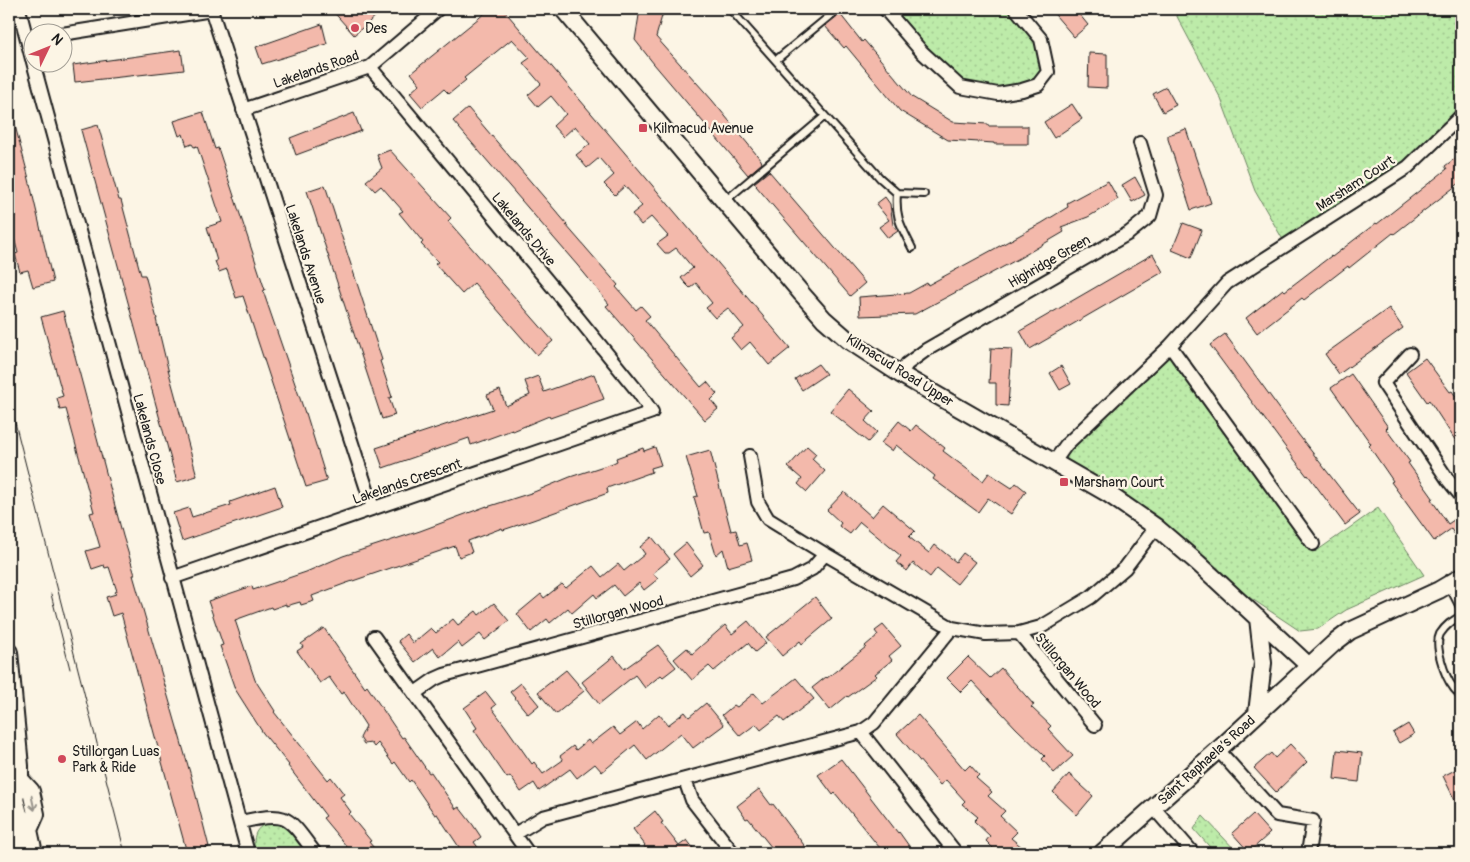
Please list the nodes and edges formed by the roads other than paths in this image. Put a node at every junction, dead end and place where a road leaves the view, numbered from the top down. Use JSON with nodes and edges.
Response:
{"nodes":[{"id":1,"x":19,"y":9,"type":"edge"},
{"id":2,"x":211,"y":9,"type":"edge"},
{"id":3,"x":438,"y":9,"type":"edge"},
{"id":4,"x":730,"y":9,"type":"edge"},
{"id":5,"x":838,"y":9,"type":"edge"},
{"id":6,"x":885,"y":9,"type":"edge"},
{"id":7,"x":1016,"y":9,"type":"edge"},
{"id":8,"x":571,"y":12,"type":"edge"},
{"id":9,"x":24,"y":22,"type":"edge"},
{"id":10,"x":72,"y":32,"type":"edge"},
{"id":11,"x":776,"y":60,"type":"junction"},
{"id":12,"x":370,"y":67,"type":"junction"},
{"id":13,"x":37,"y":72,"type":"edge"},
{"id":14,"x":243,"y":110,"type":"junction"},
{"id":15,"x":825,"y":116,"type":"junction"},
{"id":16,"x":1461,"y":116,"type":"edge"},
{"id":17,"x":1140,"y":143,"type":"dead end"},
{"id":18,"x":897,"y":193,"type":"junction"},
{"id":19,"x":924,"y":194,"type":"dead end"},
{"id":20,"x":724,"y":201,"type":"junction"},
{"id":21,"x":912,"y":248,"type":"dead end"},
{"id":22,"x":1170,"y":346,"type":"junction"},
{"id":23,"x":1410,"y":354,"type":"dead end"},
{"id":24,"x":900,"y":374,"type":"junction"},
{"id":25,"x":652,"y":412,"type":"joint"},
{"id":26,"x":750,"y":456,"type":"dead end"},
{"id":27,"x":1054,"y":462,"type":"junction"},
{"id":28,"x":1461,"y":496,"type":"edge"},
{"id":29,"x":374,"y":508,"type":"junction"},
{"id":30,"x":1156,"y":527,"type":"junction"},
{"id":31,"x":1313,"y":544,"type":"dead end"},
{"id":32,"x":825,"y":554,"type":"junction"},
{"id":33,"x":172,"y":578,"type":"junction"},
{"id":34,"x":1455,"y":581,"type":"edge"},
{"id":35,"x":1461,"y":609,"type":"edge"},
{"id":36,"x":1461,"y":616,"type":"edge"},
{"id":37,"x":1258,"y":618,"type":"junction"},
{"id":38,"x":952,"y":628,"type":"junction"},
{"id":39,"x":1019,"y":634,"type":"junction"},
{"id":40,"x":374,"y":637,"type":"dead end"},
{"id":41,"x":9,"y":652,"type":"edge"},
{"id":42,"x":1308,"y":665,"type":"junction"},
{"id":43,"x":415,"y":693,"type":"junction"},
{"id":44,"x":1461,"y":696,"type":"edge"},
{"id":45,"x":1257,"y":713,"type":"junction"},
{"id":46,"x":1094,"y":725,"type":"dead end"},
{"id":47,"x":861,"y":732,"type":"junction"},
{"id":48,"x":13,"y":748,"type":"edge"},
{"id":49,"x":1218,"y":750,"type":"junction"},
{"id":50,"x":14,"y":780,"type":"edge"},
{"id":51,"x":685,"y":780,"type":"junction"},
{"id":52,"x":1152,"y":808,"type":"junction"},
{"id":53,"x":9,"y":816,"type":"edge"},
{"id":54,"x":240,"y":822,"type":"junction"},
{"id":55,"x":515,"y":834,"type":"junction"},
{"id":56,"x":18,"y":853,"type":"edge"},
{"id":57,"x":34,"y":853,"type":"edge"},
{"id":58,"x":248,"y":853,"type":"edge"},
{"id":59,"x":315,"y":853,"type":"edge"},
{"id":60,"x":528,"y":853,"type":"edge"},
{"id":61,"x":733,"y":853,"type":"edge"},
{"id":62,"x":956,"y":853,"type":"edge"},
{"id":63,"x":1102,"y":853,"type":"edge"},
{"id":64,"x":1194,"y":853,"type":"edge"},
{"id":65,"x":1308,"y":853,"type":"edge"}],
"edges":[{"from":1,"to":9,"type":"street"},
{"from":2,"to":10,"type":"street"},
{"from":2,"to":14,"type":"street","name":"Lakelands Avenue"},
{"from":3,"to":12,"type":"street","name":"Lakelands Road"},
{"from":4,"to":11,"type":"lane"},
{"from":5,"to":11,"type":"lane"},
{"from":6,"to":7,"type":"street"},
{"from":8,"to":20,"type":"street","name":"Kilmacud Road Upper"},
{"from":11,"to":15,"type":"lane"},
{"from":12,"to":14,"type":"street","name":"Lakelands Road"},
{"from":12,"to":25,"type":"street","name":"Lakelands Drive"},
{"from":13,"to":33,"type":"street","name":"Lakelands Close"},
{"from":14,"to":29,"type":"street","name":"Lakelands Avenue"},
{"from":15,"to":18,"type":"lane"},
{"from":15,"to":20,"type":"lane"},
{"from":16,"to":22,"type":"street","name":"Marsham Court"},
{"from":17,"to":24,"type":"street","name":"Highridge Green"},
{"from":18,"to":19,"type":"lane"},
{"from":18,"to":21,"type":"lane"},
{"from":20,"to":24,"type":"street","name":"Kilmacud Road Upper"},
{"from":22,"to":27,"type":"street","name":"Marsham Court"},
{"from":22,"to":31,"type":"street"},
{"from":23,"to":28,"type":"street"},
{"from":24,"to":27,"type":"street","name":"Kilmacud Road Upper"},
{"from":25,"to":29,"type":"street","name":"Lakelands Crescent"},
{"from":26,"to":32,"type":"street","name":"Stillorgan Wood"},
{"from":27,"to":30,"type":"street","name":"Kilmacud Road Upper"},
{"from":29,"to":33,"type":"street","name":"Lakelands Crescent"},
{"from":30,"to":37,"type":"street","name":"Kilmacud Road Upper"},
{"from":30,"to":39,"type":"street","name":"Stillorgan Wood"},
{"from":32,"to":38,"type":"street","name":"Stillorgan Wood"},
{"from":32,"to":43,"type":"street","name":"Stillorgan Wood"},
{"from":33,"to":54,"type":"street","name":"Lakelands Close"},
{"from":34,"to":35,"type":"lane"},
{"from":34,"to":42,"type":"street"},
{"from":36,"to":44,"type":"lane"},
{"from":37,"to":42,"type":"street","name":"Kilmacud Road Upper"},
{"from":37,"to":45,"type":"street"},
{"from":38,"to":39,"type":"street","name":"Stillorgan Wood"},
{"from":38,"to":47,"type":"street"},
{"from":39,"to":46,"type":"street","name":"Stillorgan Wood"},
{"from":40,"to":43,"type":"street"},
{"from":41,"to":48,"type":"street"},
{"from":42,"to":45,"type":"street","name":"Saint Raphaela’s Road"},
{"from":43,"to":55,"type":"street"},
{"from":45,"to":49,"type":"street","name":"Saint Raphaela’s Road"},
{"from":47,"to":51,"type":"street"},
{"from":47,"to":62,"type":"street"},
{"from":48,"to":50,"type":"street"},
{"from":49,"to":52,"type":"street","name":"Saint Raphaela’s Road"},
{"from":49,"to":65,"type":"street"},
{"from":50,"to":57,"type":"street"},
{"from":51,"to":55,"type":"street"},
{"from":51,"to":61,"type":"street"},
{"from":52,"to":63,"type":"street","name":"Saint Raphaela’s Road"},
{"from":52,"to":64,"type":"street"},
{"from":53,"to":56,"type":"street"},
{"from":54,"to":58,"type":"street","name":"Lakelands Close"},
{"from":54,"to":59,"type":"street"},
{"from":55,"to":60,"type":"street"}]}
